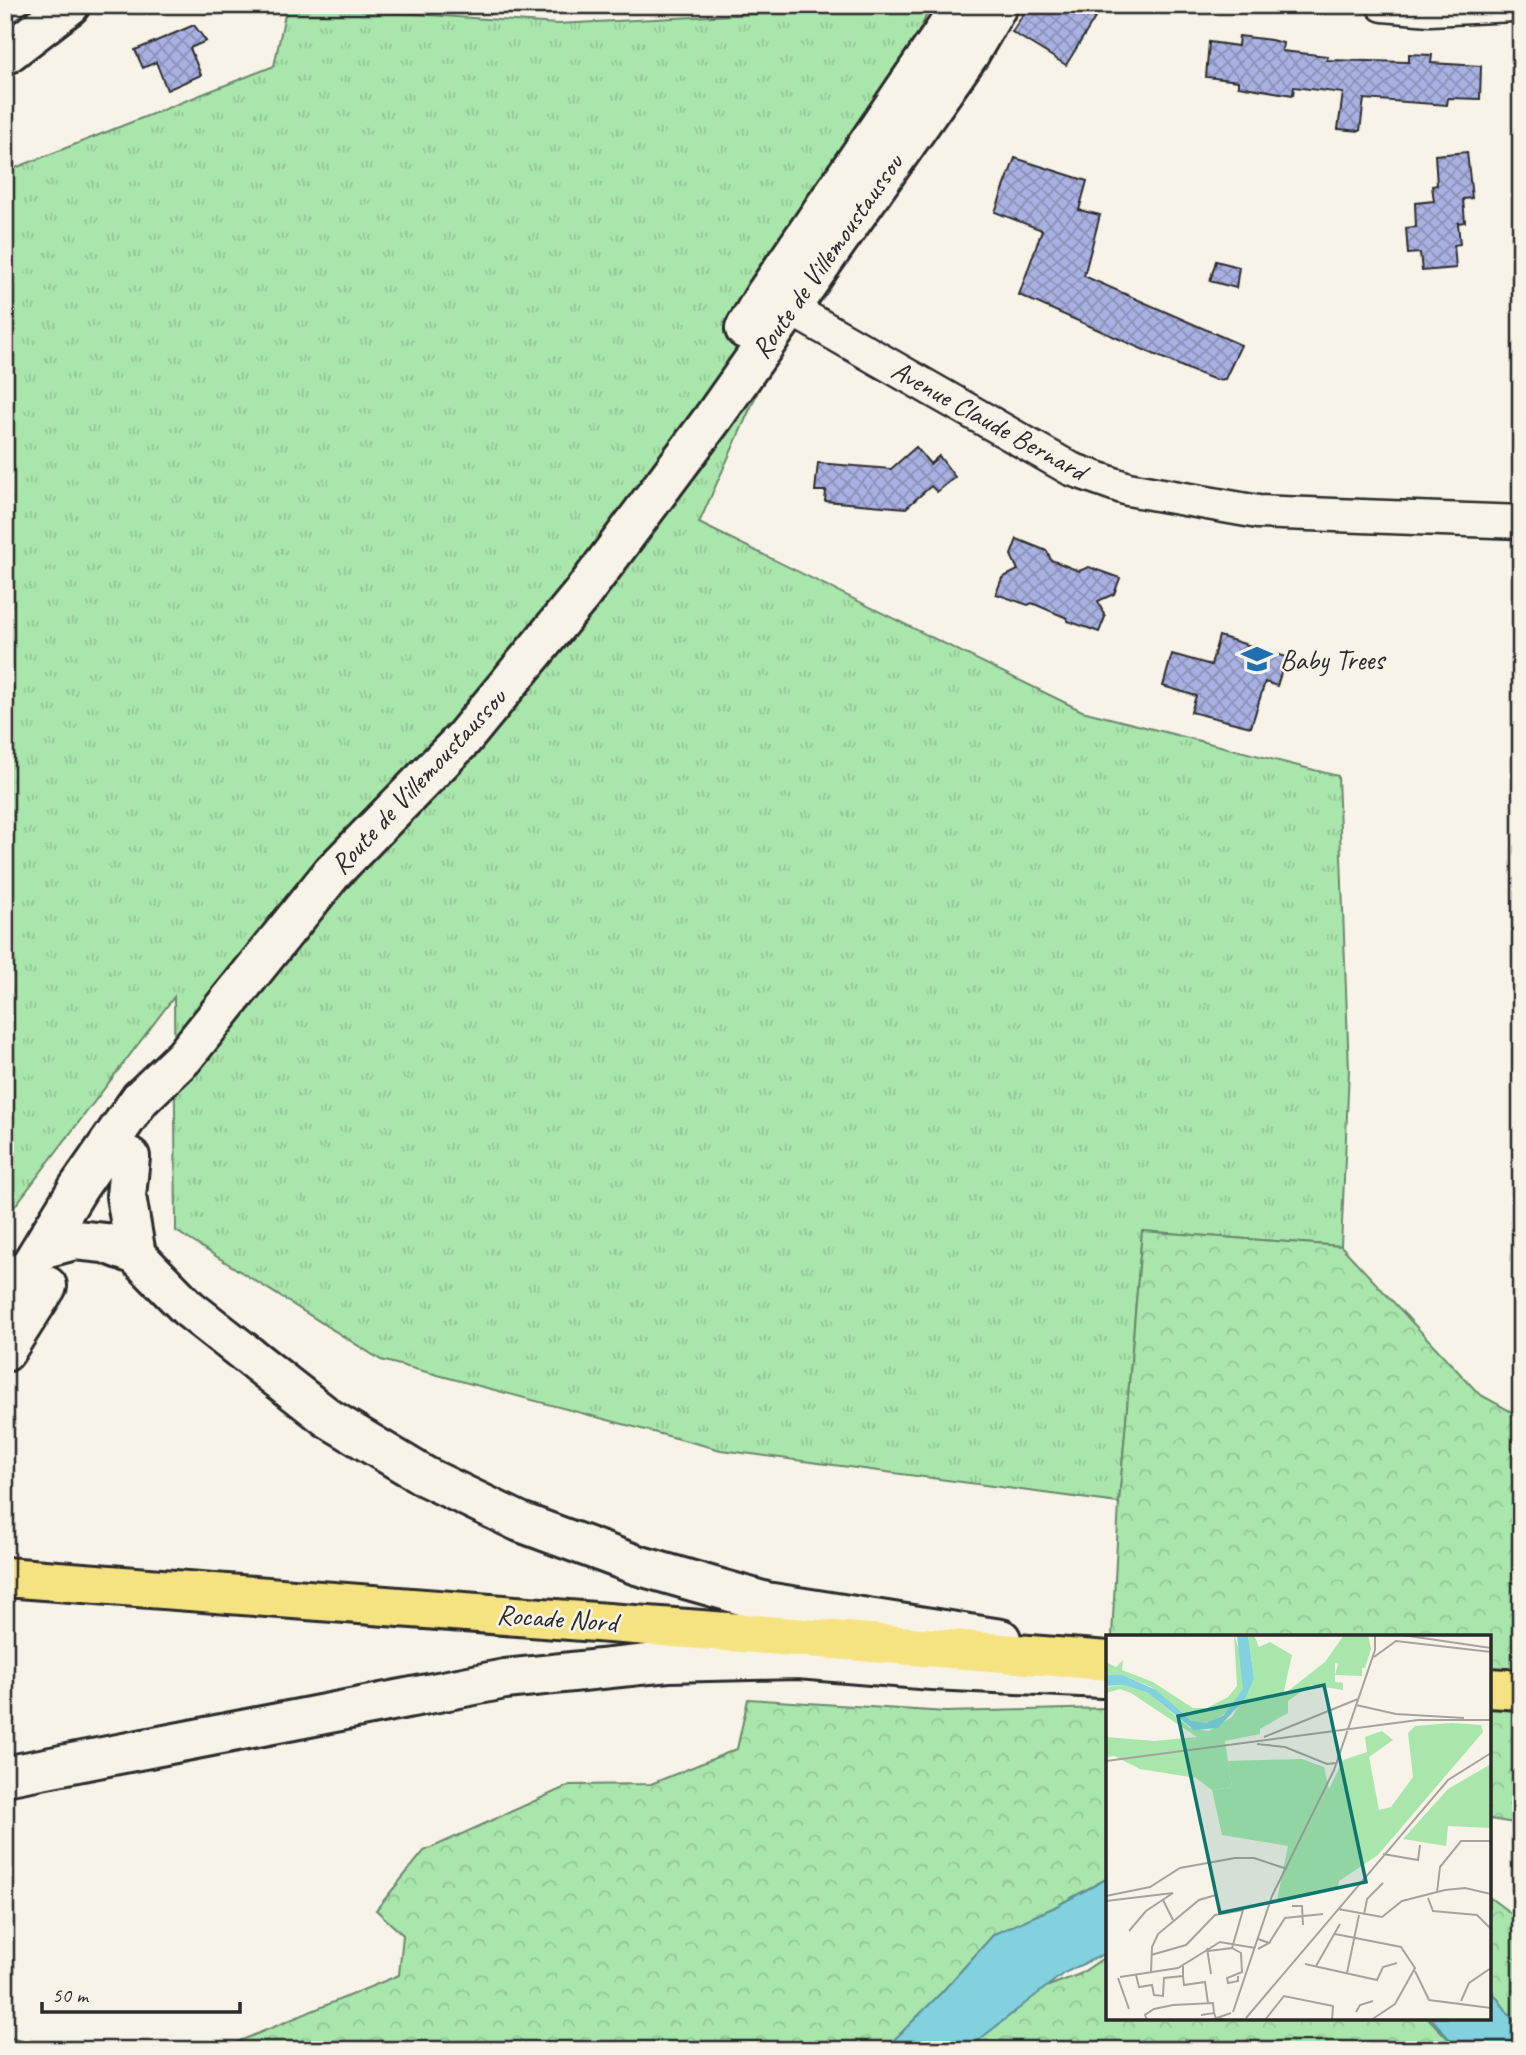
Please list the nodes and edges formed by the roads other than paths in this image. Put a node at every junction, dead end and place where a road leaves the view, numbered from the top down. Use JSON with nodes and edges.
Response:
{"nodes":[{"id":1,"x":70,"y":5,"type":"edge"},
{"id":2,"x":960,"y":5,"type":"edge"},
{"id":3,"x":998,"y":5,"type":"edge"},
{"id":4,"x":1383,"y":5,"type":"edge"},
{"id":5,"x":1514,"y":5,"type":"edge"},
{"id":6,"x":5,"y":55,"type":"edge"},
{"id":7,"x":777,"y":301,"type":"junction"},
{"id":8,"x":1521,"y":522,"type":"edge"},
{"id":9,"x":184,"y":1057,"type":"junction"},
{"id":10,"x":130,"y":1157,"type":"junction"},
{"id":11,"x":58,"y":1245,"type":"junction"},
{"id":12,"x":136,"y":1255,"type":"junction"},
{"id":13,"x":5,"y":1307,"type":"edge"},
{"id":14,"x":5,"y":1352,"type":"edge"},
{"id":15,"x":5,"y":1577,"type":"edge"},
{"id":16,"x":1106,"y":1659,"type":"edge"},
{"id":17,"x":1106,"y":1659,"type":"edge"},
{"id":18,"x":1106,"y":1679,"type":"edge"},
{"id":19,"x":5,"y":1776,"type":"edge"}],
"edges":[{"from":1,"to":6,"type":"street"},
{"from":2,"to":7,"type":"street","name":"Route de Villemoustaussou"},
{"from":3,"to":7,"type":"street","name":"Route de Villemoustaussou"},
{"from":4,"to":5,"type":"street"},
{"from":7,"to":8,"type":"street","name":"Avenue Claude Bernard"},
{"from":7,"to":9,"type":"street","name":"Route de Villemoustaussou"},
{"from":9,"to":10,"type":"street","name":"Route de Villemoustaussou"},
{"from":9,"to":11,"type":"street","name":"Route de Villemoustaussou"},
{"from":10,"to":11,"type":"street","name":"Route de Villemoustaussou"},
{"from":10,"to":12,"type":"street"},
{"from":11,"to":12,"type":"street"},
{"from":11,"to":13,"type":"street","name":"Route de Villemoustaussou"},
{"from":11,"to":14,"type":"street","name":"Route de Villemoustaussou"},
{"from":12,"to":16,"type":"street"},
{"from":15,"to":17,"type":"main road","name":"Rocade Nord"},
{"from":18,"to":19,"type":"street"}]}
